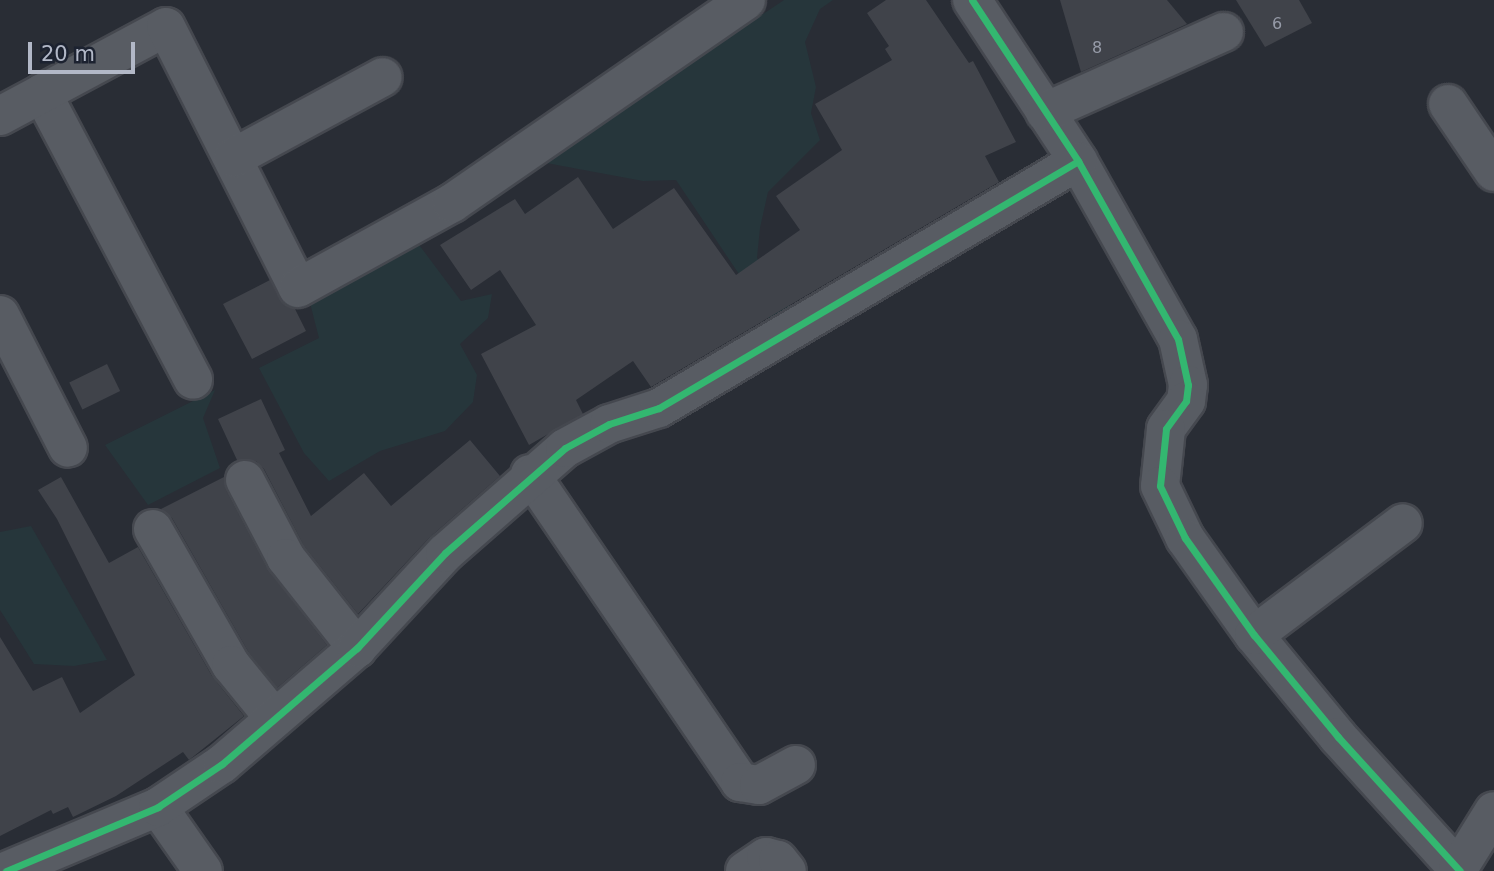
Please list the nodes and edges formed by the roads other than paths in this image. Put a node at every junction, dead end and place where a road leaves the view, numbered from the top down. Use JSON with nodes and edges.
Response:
{"nodes":[{"id":1,"x":746,"y":0,"type":"edge"},
{"id":2,"x":972,"y":0,"type":"edge"},
{"id":3,"x":1224,"y":32,"type":"dead end"},
{"id":4,"x":383,"y":77,"type":"dead end"},
{"id":5,"x":42,"y":93,"type":"junction"},
{"id":6,"x":1448,"y":104,"type":"dead end"},
{"id":7,"x":1045,"y":112,"type":"junction"},
{"id":8,"x":0,"y":116,"type":"edge"},
{"id":9,"x":1488,"y":151,"type":"edge"},
{"id":10,"x":233,"y":158,"type":"junction"},
{"id":11,"x":1078,"y":161,"type":"junction"},
{"id":12,"x":0,"y":315,"type":"edge"},
{"id":13,"x":193,"y":380,"type":"dead end"},
{"id":14,"x":68,"y":448,"type":"dead end"},
{"id":15,"x":530,"y":474,"type":"junction"},
{"id":16,"x":245,"y":480,"type":"dead end"},
{"id":17,"x":1404,"y":523,"type":"dead end"},
{"id":18,"x":153,"y":529,"type":"dead end"},
{"id":19,"x":1254,"y":635,"type":"junction"},
{"id":20,"x":357,"y":648,"type":"junction"},
{"id":21,"x":274,"y":718,"type":"junction"},
{"id":22,"x":796,"y":765,"type":"dead end"},
{"id":23,"x":158,"y":807,"type":"junction"},
{"id":24,"x":1494,"y":811,"type":"edge"},
{"id":25,"x":1459,"y":870,"type":"edge"},
{"id":26,"x":6,"y":871,"type":"edge"},
{"id":27,"x":203,"y":871,"type":"edge"},
{"id":28,"x":745,"y":871,"type":"edge"},
{"id":29,"x":787,"y":871,"type":"edge"}],
"edges":[{"from":1,"to":10,"type":"street"},
{"from":2,"to":7,"type":"street"},
{"from":3,"to":7,"type":"street"},
{"from":4,"to":10,"type":"street"},
{"from":5,"to":8,"type":"street"},
{"from":5,"to":10,"type":"street"},
{"from":5,"to":13,"type":"street"},
{"from":6,"to":9,"type":"street"},
{"from":7,"to":11,"type":"street"},
{"from":11,"to":15,"type":"street"},
{"from":11,"to":19,"type":"street"},
{"from":12,"to":14,"type":"street"},
{"from":15,"to":20,"type":"street"},
{"from":15,"to":22,"type":"street"},
{"from":16,"to":20,"type":"street"},
{"from":17,"to":19,"type":"street"},
{"from":18,"to":21,"type":"street"},
{"from":19,"to":25,"type":"street"},
{"from":20,"to":21,"type":"street"},
{"from":21,"to":23,"type":"street"},
{"from":23,"to":26,"type":"street"},
{"from":23,"to":27,"type":"street"},
{"from":24,"to":25,"type":"street"},
{"from":28,"to":29,"type":"street"}]}
